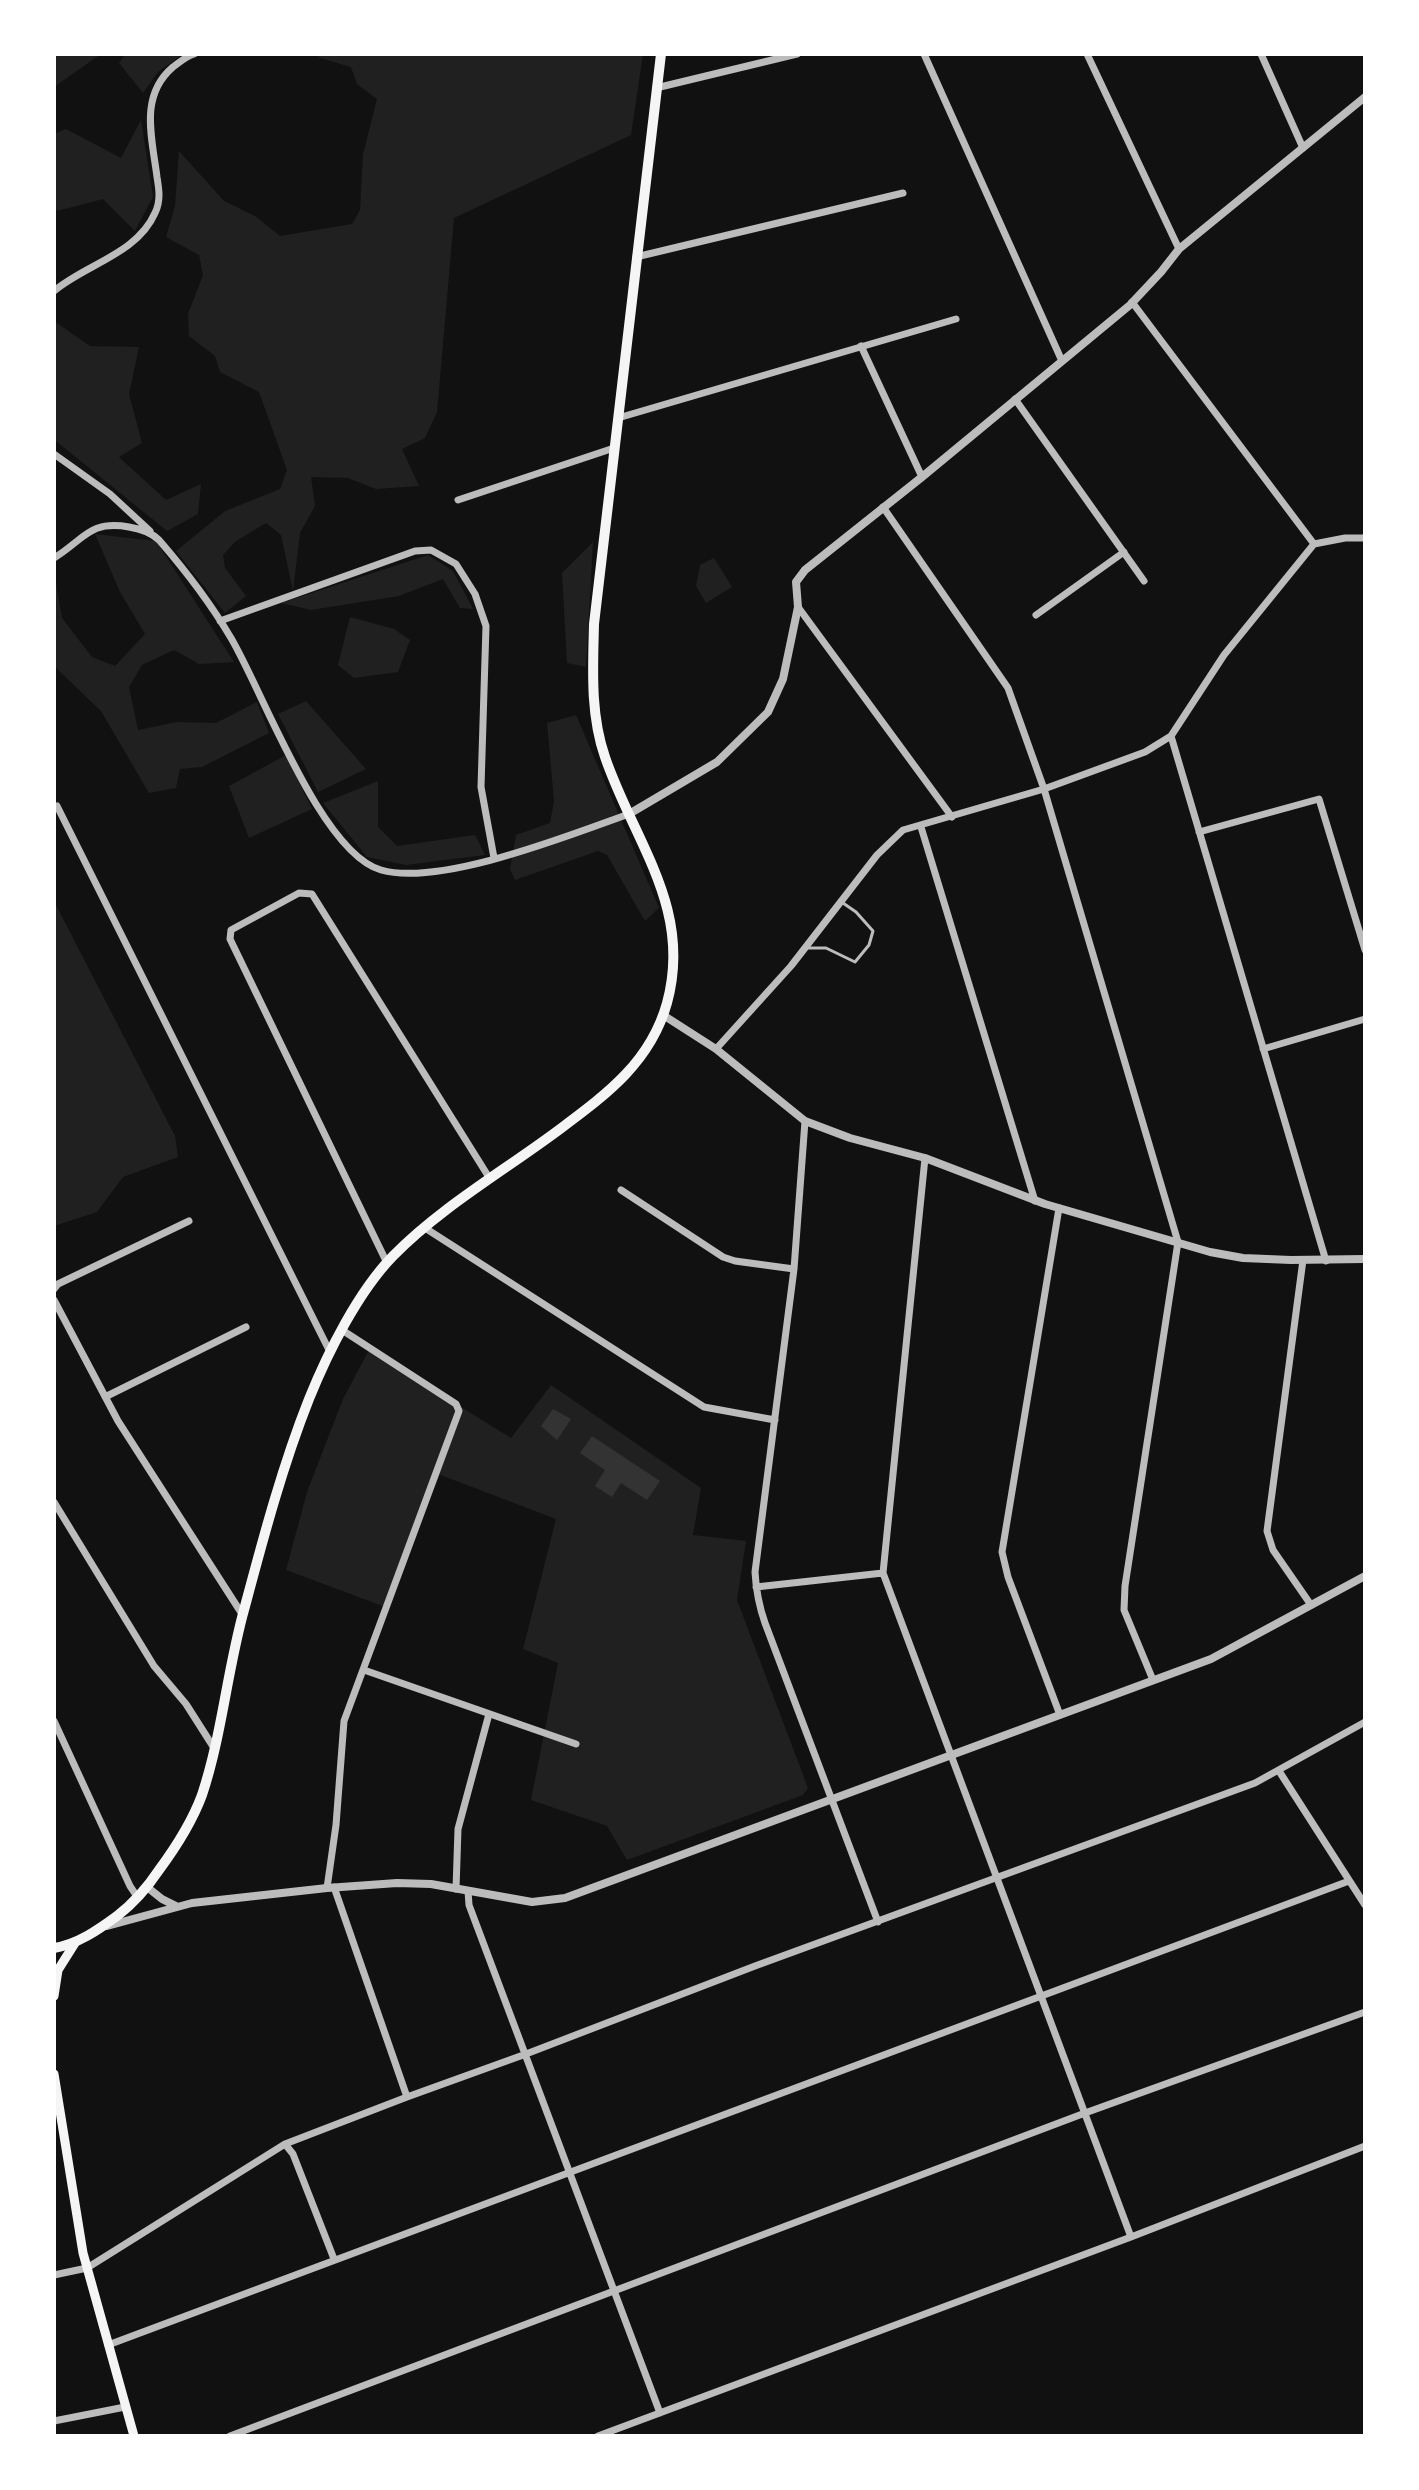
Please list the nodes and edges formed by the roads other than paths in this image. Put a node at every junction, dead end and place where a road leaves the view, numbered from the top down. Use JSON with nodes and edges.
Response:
{"nodes":[{"id":1,"x":194,"y":54,"type":"edge"},
{"id":2,"x":661,"y":54,"type":"edge"},
{"id":3,"x":797,"y":54,"type":"edge"},
{"id":4,"x":924,"y":54,"type":"edge"},
{"id":5,"x":1087,"y":54,"type":"edge"},
{"id":6,"x":1261,"y":54,"type":"edge"},
{"id":7,"x":656,"y":88,"type":"junction"},
{"id":8,"x":1365,"y":97,"type":"edge"},
{"id":9,"x":1303,"y":148,"type":"junction"},
{"id":10,"x":903,"y":193,"type":"dead end"},
{"id":11,"x":1179,"y":249,"type":"junction"},
{"id":12,"x":636,"y":257,"type":"junction"},
{"id":13,"x":54,"y":291,"type":"edge"},
{"id":14,"x":1132,"y":302,"type":"junction"},
{"id":15,"x":956,"y":319,"type":"dead end"},
{"id":16,"x":861,"y":346,"type":"junction"},
{"id":17,"x":1062,"y":361,"type":"junction"},
{"id":18,"x":1015,"y":399,"type":"junction"},
{"id":19,"x":618,"y":418,"type":"junction"},
{"id":20,"x":614,"y":448,"type":"junction"},
{"id":21,"x":54,"y":454,"type":"edge"},
{"id":22,"x":922,"y":477,"type":"junction"},
{"id":23,"x":458,"y":500,"type":"dead end"},
{"id":24,"x":883,"y":507,"type":"junction"},
{"id":25,"x":152,"y":533,"type":"junction"},
{"id":26,"x":1365,"y":538,"type":"edge"},
{"id":27,"x":1314,"y":544,"type":"junction"},
{"id":28,"x":1124,"y":552,"type":"junction"},
{"id":29,"x":54,"y":558,"type":"edge"},
{"id":30,"x":1144,"y":581,"type":"dead end"},
{"id":31,"x":798,"y":607,"type":"junction"},
{"id":32,"x":1036,"y":615,"type":"dead end"},
{"id":33,"x":220,"y":621,"type":"junction"},
{"id":34,"x":1171,"y":736,"type":"junction"},
{"id":35,"x":1044,"y":789,"type":"junction"},
{"id":36,"x":57,"y":806,"type":"dead end"},
{"id":37,"x":629,"y":814,"type":"junction"},
{"id":38,"x":952,"y":817,"type":"junction"},
{"id":39,"x":921,"y":827,"type":"junction"},
{"id":40,"x":1199,"y":832,"type":"junction"},
{"id":41,"x":494,"y":858,"type":"junction"},
{"id":42,"x":841,"y":902,"type":"junction"},
{"id":43,"x":805,"y":948,"type":"junction"},
{"id":44,"x":1365,"y":950,"type":"edge"},
{"id":45,"x":663,"y":1015,"type":"junction"},
{"id":46,"x":1365,"y":1019,"type":"edge"},
{"id":47,"x":716,"y":1049,"type":"junction"},
{"id":48,"x":1263,"y":1049,"type":"junction"},
{"id":49,"x":805,"y":1121,"type":"junction"},
{"id":50,"x":925,"y":1158,"type":"junction"},
{"id":51,"x":490,"y":1179,"type":"junction"},
{"id":52,"x":621,"y":1190,"type":"dead end"},
{"id":53,"x":1035,"y":1201,"type":"junction"},
{"id":54,"x":1059,"y":1208,"type":"junction"},
{"id":55,"x":189,"y":1221,"type":"dead end"},
{"id":56,"x":425,"y":1228,"type":"junction"},
{"id":57,"x":1178,"y":1242,"type":"junction"},
{"id":58,"x":1365,"y":1259,"type":"edge"},
{"id":59,"x":1303,"y":1260,"type":"junction"},
{"id":60,"x":1326,"y":1261,"type":"junction"},
{"id":61,"x":387,"y":1263,"type":"junction"},
{"id":62,"x":794,"y":1269,"type":"junction"},
{"id":63,"x":54,"y":1289,"type":"edge"},
{"id":64,"x":54,"y":1300,"type":"edge"},
{"id":65,"x":246,"y":1327,"type":"dead end"},
{"id":66,"x":342,"y":1330,"type":"junction"},
{"id":67,"x":331,"y":1354,"type":"junction"},
{"id":68,"x":105,"y":1397,"type":"junction"},
{"id":69,"x":775,"y":1420,"type":"junction"},
{"id":70,"x":54,"y":1502,"type":"edge"},
{"id":71,"x":883,"y":1573,"type":"junction"},
{"id":72,"x":1365,"y":1576,"type":"edge"},
{"id":73,"x":756,"y":1587,"type":"junction"},
{"id":74,"x":1311,"y":1605,"type":"junction"},
{"id":75,"x":242,"y":1614,"type":"junction"},
{"id":76,"x":364,"y":1670,"type":"junction"},
{"id":77,"x":1153,"y":1680,"type":"junction"},
{"id":78,"x":489,"y":1714,"type":"junction"},
{"id":79,"x":1060,"y":1715,"type":"junction"},
{"id":80,"x":54,"y":1721,"type":"edge"},
{"id":81,"x":1365,"y":1722,"type":"edge"},
{"id":82,"x":576,"y":1744,"type":"dead end"},
{"id":83,"x":214,"y":1748,"type":"junction"},
{"id":84,"x":951,"y":1755,"type":"junction"},
{"id":85,"x":1279,"y":1771,"type":"junction"},
{"id":86,"x":833,"y":1799,"type":"junction"},
{"id":87,"x":997,"y":1877,"type":"junction"},
{"id":88,"x":1349,"y":1881,"type":"junction"},
{"id":89,"x":147,"y":1887,"type":"junction"},
{"id":90,"x":330,"y":1887,"type":"junction"},
{"id":91,"x":456,"y":1889,"type":"junction"},
{"id":92,"x":468,"y":1891,"type":"junction"},
{"id":93,"x":138,"y":1898,"type":"junction"},
{"id":94,"x":1365,"y":1905,"type":"edge"},
{"id":95,"x":177,"y":1906,"type":"junction"},
{"id":96,"x":878,"y":1922,"type":"junction"},
{"id":97,"x":103,"y":1927,"type":"junction"},
{"id":98,"x":75,"y":1943,"type":"junction"},
{"id":99,"x":54,"y":1948,"type":"edge"},
{"id":100,"x":1042,"y":1995,"type":"junction"},
{"id":101,"x":54,"y":1996,"type":"edge"},
{"id":102,"x":1365,"y":2012,"type":"edge"},
{"id":103,"x":526,"y":2054,"type":"junction"},
{"id":104,"x":54,"y":2074,"type":"edge"},
{"id":105,"x":407,"y":2097,"type":"junction"},
{"id":106,"x":1085,"y":2113,"type":"junction"},
{"id":107,"x":285,"y":2144,"type":"junction"},
{"id":108,"x":1365,"y":2146,"type":"edge"},
{"id":109,"x":570,"y":2172,"type":"junction"},
{"id":110,"x":1131,"y":2237,"type":"junction"},
{"id":111,"x":334,"y":2259,"type":"junction"},
{"id":112,"x":87,"y":2268,"type":"junction"},
{"id":113,"x":54,"y":2275,"type":"edge"},
{"id":114,"x":613,"y":2292,"type":"junction"},
{"id":115,"x":108,"y":2345,"type":"junction"},
{"id":116,"x":125,"y":2407,"type":"junction"},
{"id":117,"x":660,"y":2413,"type":"junction"},
{"id":118,"x":54,"y":2421,"type":"edge"},
{"id":119,"x":134,"y":2436,"type":"edge"},
{"id":120,"x":230,"y":2436,"type":"edge"},
{"id":121,"x":598,"y":2436,"type":"edge"}],
"edges":[{"from":1,"to":13,"type":"street"},
{"from":2,"to":7,"type":"main road"},
{"from":3,"to":7,"type":"street"},
{"from":4,"to":17,"type":"street"},
{"from":5,"to":11,"type":"street"},
{"from":6,"to":9,"type":"street"},
{"from":7,"to":12,"type":"main road"},
{"from":8,"to":9,"type":"street"},
{"from":9,"to":11,"type":"street"},
{"from":10,"to":12,"type":"street"},
{"from":11,"to":14,"type":"street"},
{"from":12,"to":19,"type":"main road"},
{"from":14,"to":17,"type":"street"},
{"from":14,"to":27,"type":"street"},
{"from":15,"to":16,"type":"street"},
{"from":16,"to":19,"type":"street"},
{"from":16,"to":22,"type":"street"},
{"from":17,"to":18,"type":"street"},
{"from":18,"to":22,"type":"street"},
{"from":18,"to":28,"type":"street"},
{"from":19,"to":20,"type":"main road"},
{"from":20,"to":23,"type":"street"},
{"from":20,"to":37,"type":"main road"},
{"from":21,"to":25,"type":"street"},
{"from":22,"to":24,"type":"street"},
{"from":24,"to":31,"type":"street"},
{"from":24,"to":35,"type":"street"},
{"from":25,"to":29,"type":"street"},
{"from":25,"to":33,"type":"street"},
{"from":26,"to":27,"type":"street"},
{"from":27,"to":34,"type":"street"},
{"from":28,"to":30,"type":"street"},
{"from":28,"to":32,"type":"street"},
{"from":31,"to":37,"type":"street"},
{"from":31,"to":38,"type":"street"},
{"from":33,"to":41,"type":"street"},
{"from":33,"to":41,"type":"street"},
{"from":34,"to":35,"type":"street"},
{"from":34,"to":40,"type":"street"},
{"from":35,"to":38,"type":"street"},
{"from":35,"to":57,"type":"street"},
{"from":36,"to":67,"type":"street"},
{"from":37,"to":41,"type":"street"},
{"from":37,"to":45,"type":"main road"},
{"from":38,"to":39,"type":"street"},
{"from":39,"to":42,"type":"street"},
{"from":39,"to":53,"type":"street"},
{"from":40,"to":44,"type":"street"},
{"from":40,"to":48,"type":"street"},
{"from":42,"to":43,"type":"street"},
{"from":42,"to":43,"type":"lane"},
{"from":43,"to":47,"type":"street"},
{"from":45,"to":47,"type":"street"},
{"from":45,"to":51,"type":"main road"},
{"from":46,"to":48,"type":"street"},
{"from":47,"to":49,"type":"street"},
{"from":48,"to":60,"type":"street"},
{"from":49,"to":50,"type":"street"},
{"from":49,"to":62,"type":"street"},
{"from":50,"to":53,"type":"street"},
{"from":50,"to":71,"type":"street"},
{"from":51,"to":56,"type":"main road"},
{"from":51,"to":61,"type":"street"},
{"from":52,"to":62,"type":"street"},
{"from":53,"to":54,"type":"street"},
{"from":54,"to":57,"type":"street"},
{"from":54,"to":79,"type":"street"},
{"from":55,"to":63,"type":"street"},
{"from":56,"to":61,"type":"main road"},
{"from":56,"to":69,"type":"street"},
{"from":57,"to":59,"type":"street"},
{"from":57,"to":77,"type":"street"},
{"from":58,"to":60,"type":"street"},
{"from":59,"to":60,"type":"street"},
{"from":59,"to":74,"type":"street"},
{"from":61,"to":66,"type":"main road"},
{"from":62,"to":69,"type":"street"},
{"from":64,"to":68,"type":"street"},
{"from":65,"to":68,"type":"street"},
{"from":66,"to":67,"type":"main road"},
{"from":66,"to":76,"type":"street"},
{"from":67,"to":75,"type":"main road"},
{"from":68,"to":75,"type":"street"},
{"from":69,"to":73,"type":"street"},
{"from":70,"to":83,"type":"street"},
{"from":71,"to":73,"type":"street"},
{"from":71,"to":84,"type":"street"},
{"from":72,"to":74,"type":"street"},
{"from":73,"to":86,"type":"street"},
{"from":74,"to":77,"type":"street"},
{"from":75,"to":83,"type":"main road"},
{"from":76,"to":78,"type":"street"},
{"from":76,"to":90,"type":"street"},
{"from":77,"to":79,"type":"street"},
{"from":78,"to":82,"type":"street"},
{"from":78,"to":91,"type":"street"},
{"from":79,"to":84,"type":"street"},
{"from":80,"to":93,"type":"street"},
{"from":81,"to":85,"type":"street"},
{"from":83,"to":89,"type":"main road"},
{"from":84,"to":86,"type":"street"},
{"from":84,"to":87,"type":"street"},
{"from":85,"to":87,"type":"street"},
{"from":85,"to":88,"type":"street"},
{"from":86,"to":92,"type":"street"},
{"from":86,"to":96,"type":"street"},
{"from":87,"to":96,"type":"street"},
{"from":87,"to":100,"type":"street"},
{"from":88,"to":94,"type":"street"},
{"from":88,"to":100,"type":"street"},
{"from":89,"to":93,"type":"main road"},
{"from":89,"to":95,"type":"street"},
{"from":90,"to":91,"type":"street"},
{"from":90,"to":95,"type":"street"},
{"from":90,"to":105,"type":"street"},
{"from":91,"to":92,"type":"street"},
{"from":92,"to":103,"type":"street"},
{"from":93,"to":97,"type":"main road"},
{"from":95,"to":97,"type":"street"},
{"from":96,"to":103,"type":"street"},
{"from":97,"to":98,"type":"main road"},
{"from":98,"to":99,"type":"main road"},
{"from":98,"to":101,"type":"main road"},
{"from":100,"to":106,"type":"street"},
{"from":100,"to":109,"type":"street"},
{"from":102,"to":106,"type":"street"},
{"from":103,"to":105,"type":"street"},
{"from":103,"to":109,"type":"street"},
{"from":104,"to":112,"type":"main road"},
{"from":105,"to":107,"type":"street"},
{"from":106,"to":110,"type":"street"},
{"from":106,"to":114,"type":"street"},
{"from":107,"to":111,"type":"street"},
{"from":107,"to":112,"type":"street"},
{"from":108,"to":110,"type":"street"},
{"from":109,"to":111,"type":"street"},
{"from":109,"to":114,"type":"street"},
{"from":110,"to":117,"type":"street"},
{"from":111,"to":115,"type":"street"},
{"from":112,"to":113,"type":"street"},
{"from":112,"to":115,"type":"main road"},
{"from":114,"to":117,"type":"street"},
{"from":114,"to":120,"type":"street"},
{"from":115,"to":116,"type":"main road"},
{"from":116,"to":118,"type":"street"},
{"from":116,"to":119,"type":"main road"},
{"from":117,"to":121,"type":"street"}]}
